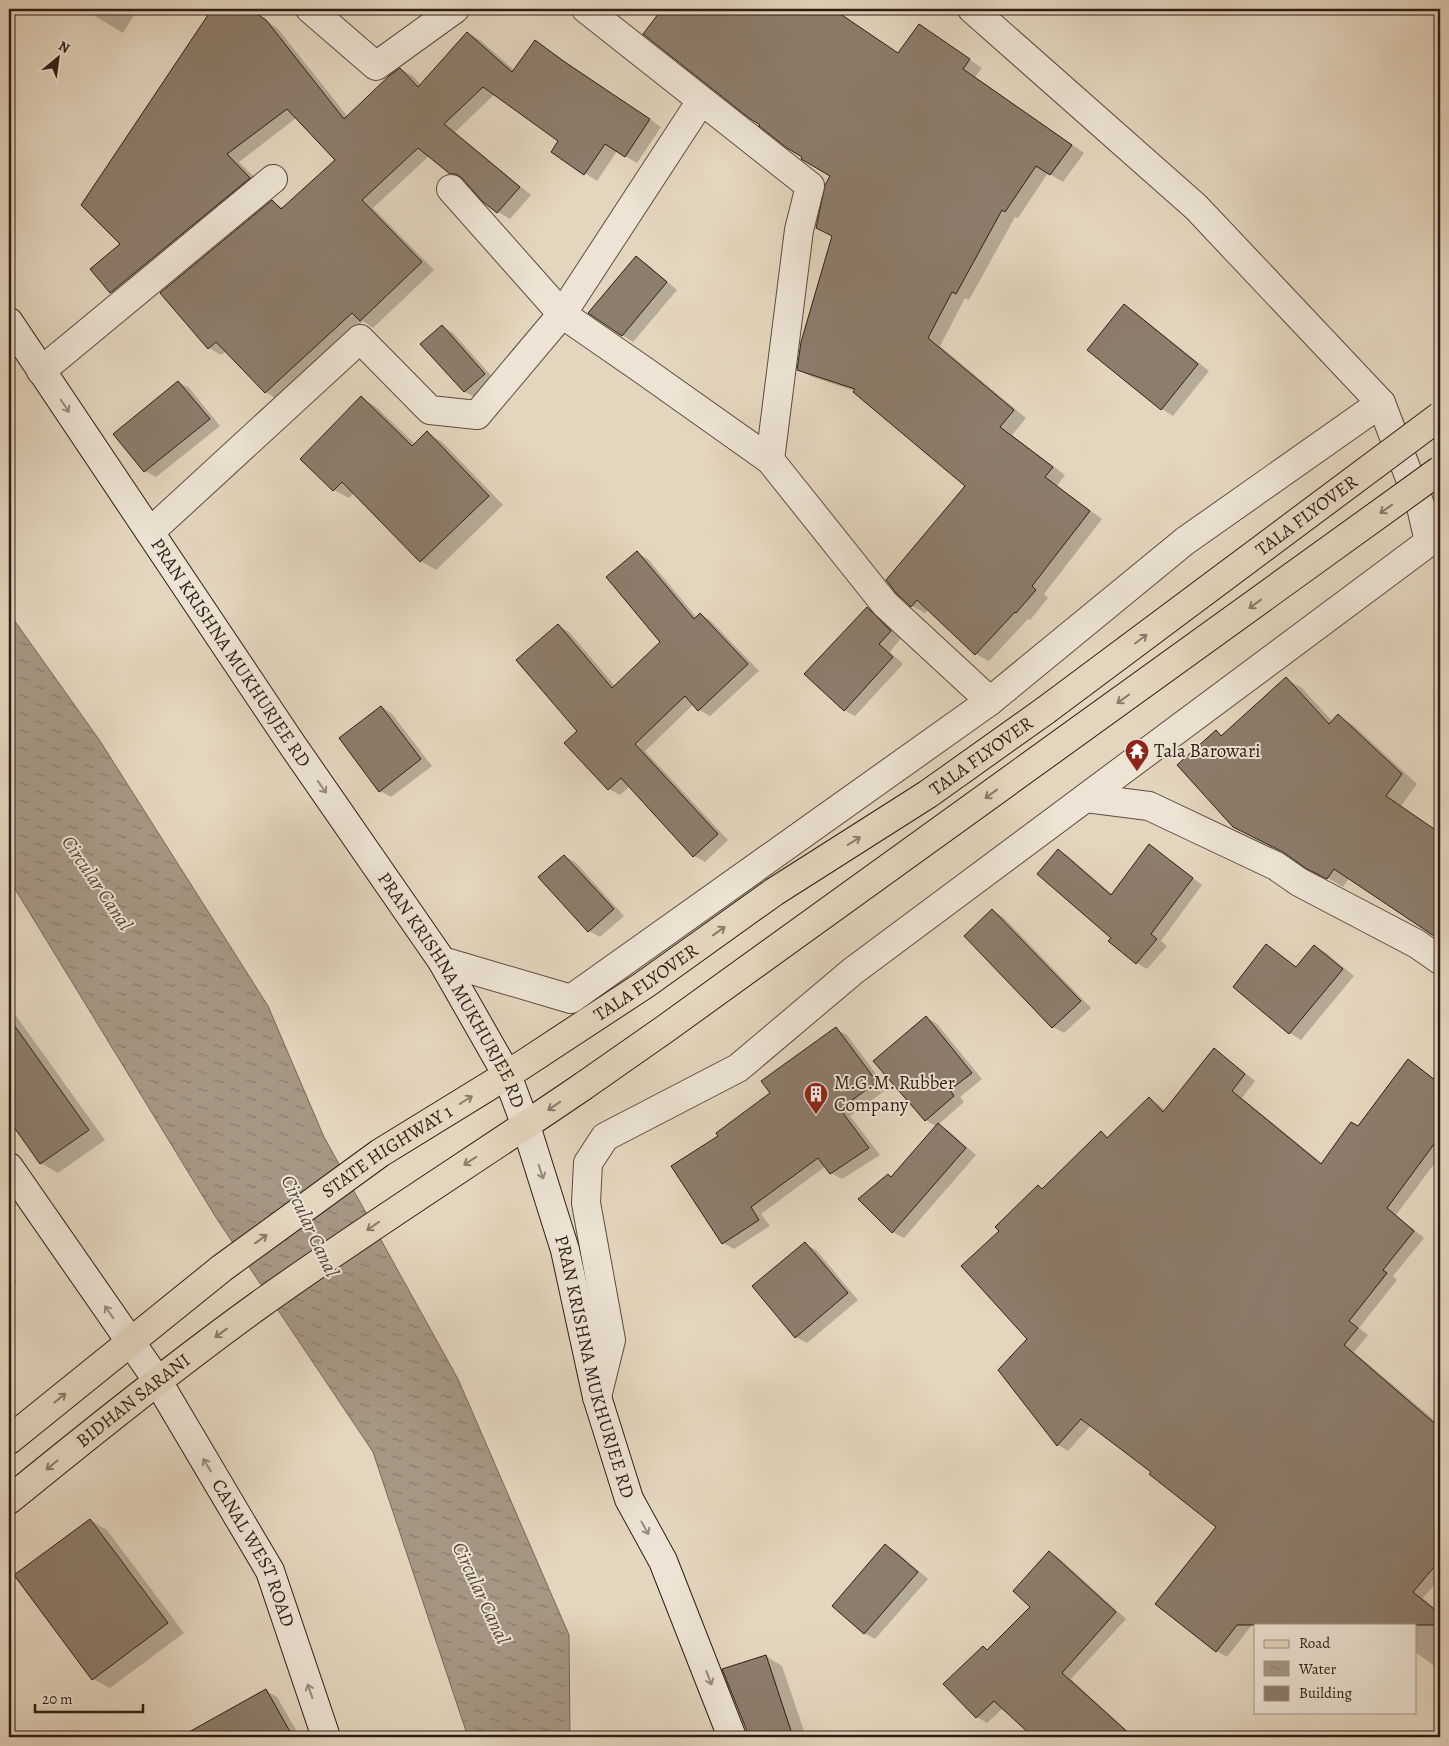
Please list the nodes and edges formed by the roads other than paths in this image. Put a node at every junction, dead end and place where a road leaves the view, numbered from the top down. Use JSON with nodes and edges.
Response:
{"nodes":[{"id":1,"x":310,"y":9,"type":"edge"},
{"id":2,"x":455,"y":9,"type":"edge"},
{"id":3,"x":586,"y":9,"type":"edge"},
{"id":4,"x":972,"y":9,"type":"edge"},
{"id":5,"x":701,"y":101,"type":"junction"},
{"id":6,"x":273,"y":179,"type":"dead end"},
{"id":7,"x":451,"y":189,"type":"dead end"},
{"id":8,"x":562,"y":314,"type":"junction"},
{"id":9,"x":9,"y":322,"type":"edge"},
{"id":10,"x":41,"y":370,"type":"junction"},
{"id":11,"x":1381,"y":403,"type":"junction"},
{"id":12,"x":1440,"y":416,"type":"edge"},
{"id":13,"x":770,"y":460,"type":"junction"},
{"id":14,"x":1440,"y":470,"type":"edge"},
{"id":15,"x":150,"y":532,"type":"junction"},
{"id":16,"x":1434,"y":539,"type":"edge"},
{"id":17,"x":990,"y":700,"type":"junction"},
{"id":18,"x":1086,"y":798,"type":"junction"},
{"id":19,"x":1440,"y":960,"type":"edge"},
{"id":20,"x":442,"y":961,"type":"junction"},
{"id":21,"x":507,"y":1075,"type":"junction"},
{"id":22,"x":526,"y":1126,"type":"junction"},
{"id":23,"x":9,"y":1167,"type":"edge"},
{"id":24,"x":130,"y":1342,"type":"junction"},
{"id":25,"x":157,"y":1380,"type":"junction"},
{"id":26,"x":597,"y":1397,"type":"junction"},
{"id":27,"x":9,"y":1440,"type":"edge"},
{"id":28,"x":9,"y":1500,"type":"edge"},
{"id":29,"x":326,"y":1737,"type":"edge"},
{"id":30,"x":732,"y":1737,"type":"edge"}],
"edges":[{"from":1,"to":2,"type":"street"},
{"from":3,"to":5,"type":"street"},
{"from":4,"to":11,"type":"street"},
{"from":5,"to":8,"type":"street"},
{"from":5,"to":13,"type":"street"},
{"from":6,"to":10,"type":"street"},
{"from":7,"to":8,"type":"street"},
{"from":8,"to":13,"type":"street"},
{"from":8,"to":15,"type":"street"},
{"from":9,"to":10,"type":"street","name":"PRAN KRISHNA MUKHURJEE RD"},
{"from":10,"to":15,"type":"street","name":"PRAN KRISHNA MUKHURJEE RD","one_way":true},
{"from":11,"to":16,"type":"street"},
{"from":11,"to":17,"type":"street"},
{"from":21,"to":12,"type":"main road","name":"TALA FLYOVER","one_way":true,"bridge":true},
{"from":13,"to":17,"type":"street"},
{"from":14,"to":22,"type":"main road","name":"TALA FLYOVER","one_way":true,"bridge":true},
{"from":15,"to":20,"type":"street","name":"PRAN KRISHNA MUKHURJEE RD","one_way":true},
{"from":16,"to":18,"type":"street"},
{"from":17,"to":20,"type":"street"},
{"from":18,"to":19,"type":"street"},
{"from":18,"to":26,"type":"street"},
{"from":20,"to":21,"type":"street","name":"PRAN KRISHNA MUKHURJEE RD"},
{"from":21,"to":22,"type":"street","name":"PRAN KRISHNA MUKHURJEE RD"},
{"from":24,"to":21,"type":"main road","name":"STATE HIGHWAY 1","one_way":true},
{"from":22,"to":25,"type":"main road","name":"BIDHAN SARANI","one_way":true},
{"from":22,"to":26,"type":"street","name":"PRAN KRISHNA MUKHURJEE RD","one_way":true},
{"from":24,"to":23,"type":"street","name":"CANAL WEST ROAD","one_way":true},
{"from":24,"to":25,"type":"street","name":"CANAL WEST ROAD"},
{"from":27,"to":24,"type":"main road","one_way":true},
{"from":25,"to":28,"type":"main road","name":"BIDHAN SARANI","one_way":true},
{"from":29,"to":25,"type":"street","name":"CANAL WEST ROAD","one_way":true},
{"from":26,"to":30,"type":"street","name":"PRAN KRISHNA MUKHURJEE RD","one_way":true}]}
